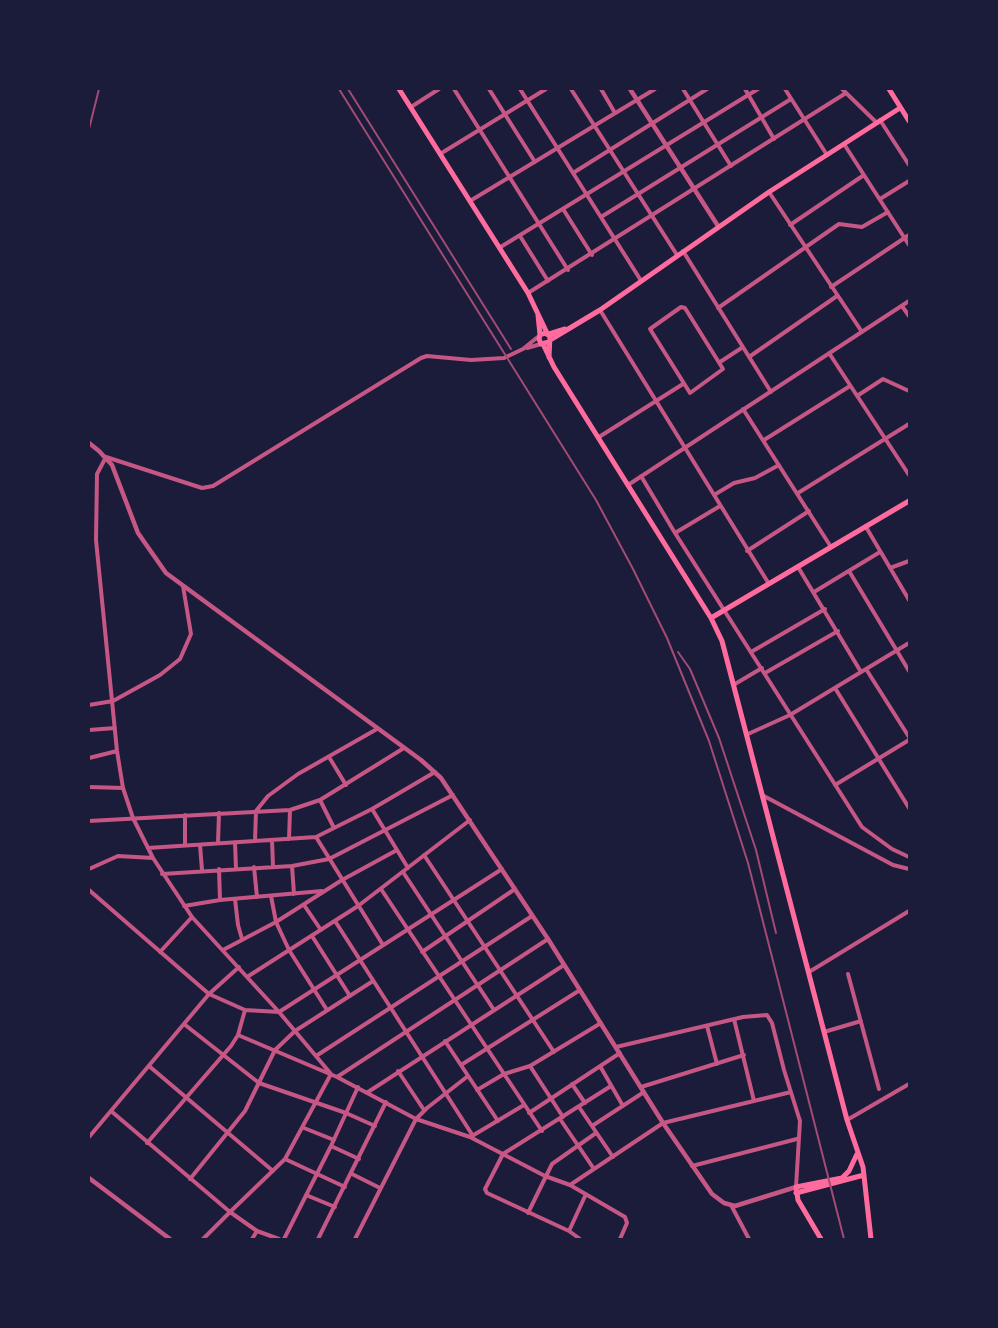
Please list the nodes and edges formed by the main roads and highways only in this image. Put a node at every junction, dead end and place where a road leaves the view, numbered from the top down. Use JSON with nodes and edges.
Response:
{"nodes":[{"id":1,"x":399,"y":89,"type":"edge"},
{"id":2,"x":889,"y":89,"type":"edge"},
{"id":3,"x":900,"y":108,"type":"junction"},
{"id":4,"x":907,"y":114,"type":"edge"},
{"id":5,"x":909,"y":121,"type":"edge"},
{"id":6,"x":538,"y":314,"type":"junction"},
{"id":7,"x":540,"y":335,"type":"junction"},
{"id":8,"x":549,"y":337,"type":"junction"},
{"id":9,"x":542,"y":344,"type":"junction"},
{"id":10,"x":549,"y":357,"type":"junction"},
{"id":11,"x":909,"y":501,"type":"edge"},
{"id":12,"x":711,"y":618,"type":"junction"},
{"id":13,"x":857,"y":1154,"type":"junction"},
{"id":14,"x":864,"y":1175,"type":"junction"},
{"id":15,"x":796,"y":1190,"type":"junction"},
{"id":16,"x":821,"y":1239,"type":"edge"},
{"id":17,"x":870,"y":1239,"type":"edge"}],
"edges":[{"from":1,"to":6,"type":"main road"},
{"from":2,"to":3,"type":"main road"},
{"from":3,"to":4,"type":"main road"},
{"from":3,"to":8,"type":"main road"},
{"from":4,"to":5,"type":"main road"},
{"from":6,"to":7,"type":"main road"},
{"from":6,"to":8,"type":"main road"},
{"from":7,"to":8,"type":"main road"},
{"from":7,"to":9,"type":"main road"},
{"from":8,"to":9,"type":"main road"},
{"from":8,"to":10,"type":"main road"},
{"from":9,"to":10,"type":"main road"},
{"from":10,"to":12,"type":"main road"},
{"from":11,"to":12,"type":"main road"},
{"from":12,"to":13,"type":"main road"},
{"from":13,"to":14,"type":"main road"},
{"from":13,"to":15,"type":"main road"},
{"from":14,"to":15,"type":"main road"},
{"from":14,"to":17,"type":"main road"},
{"from":15,"to":16,"type":"main road"}]}
